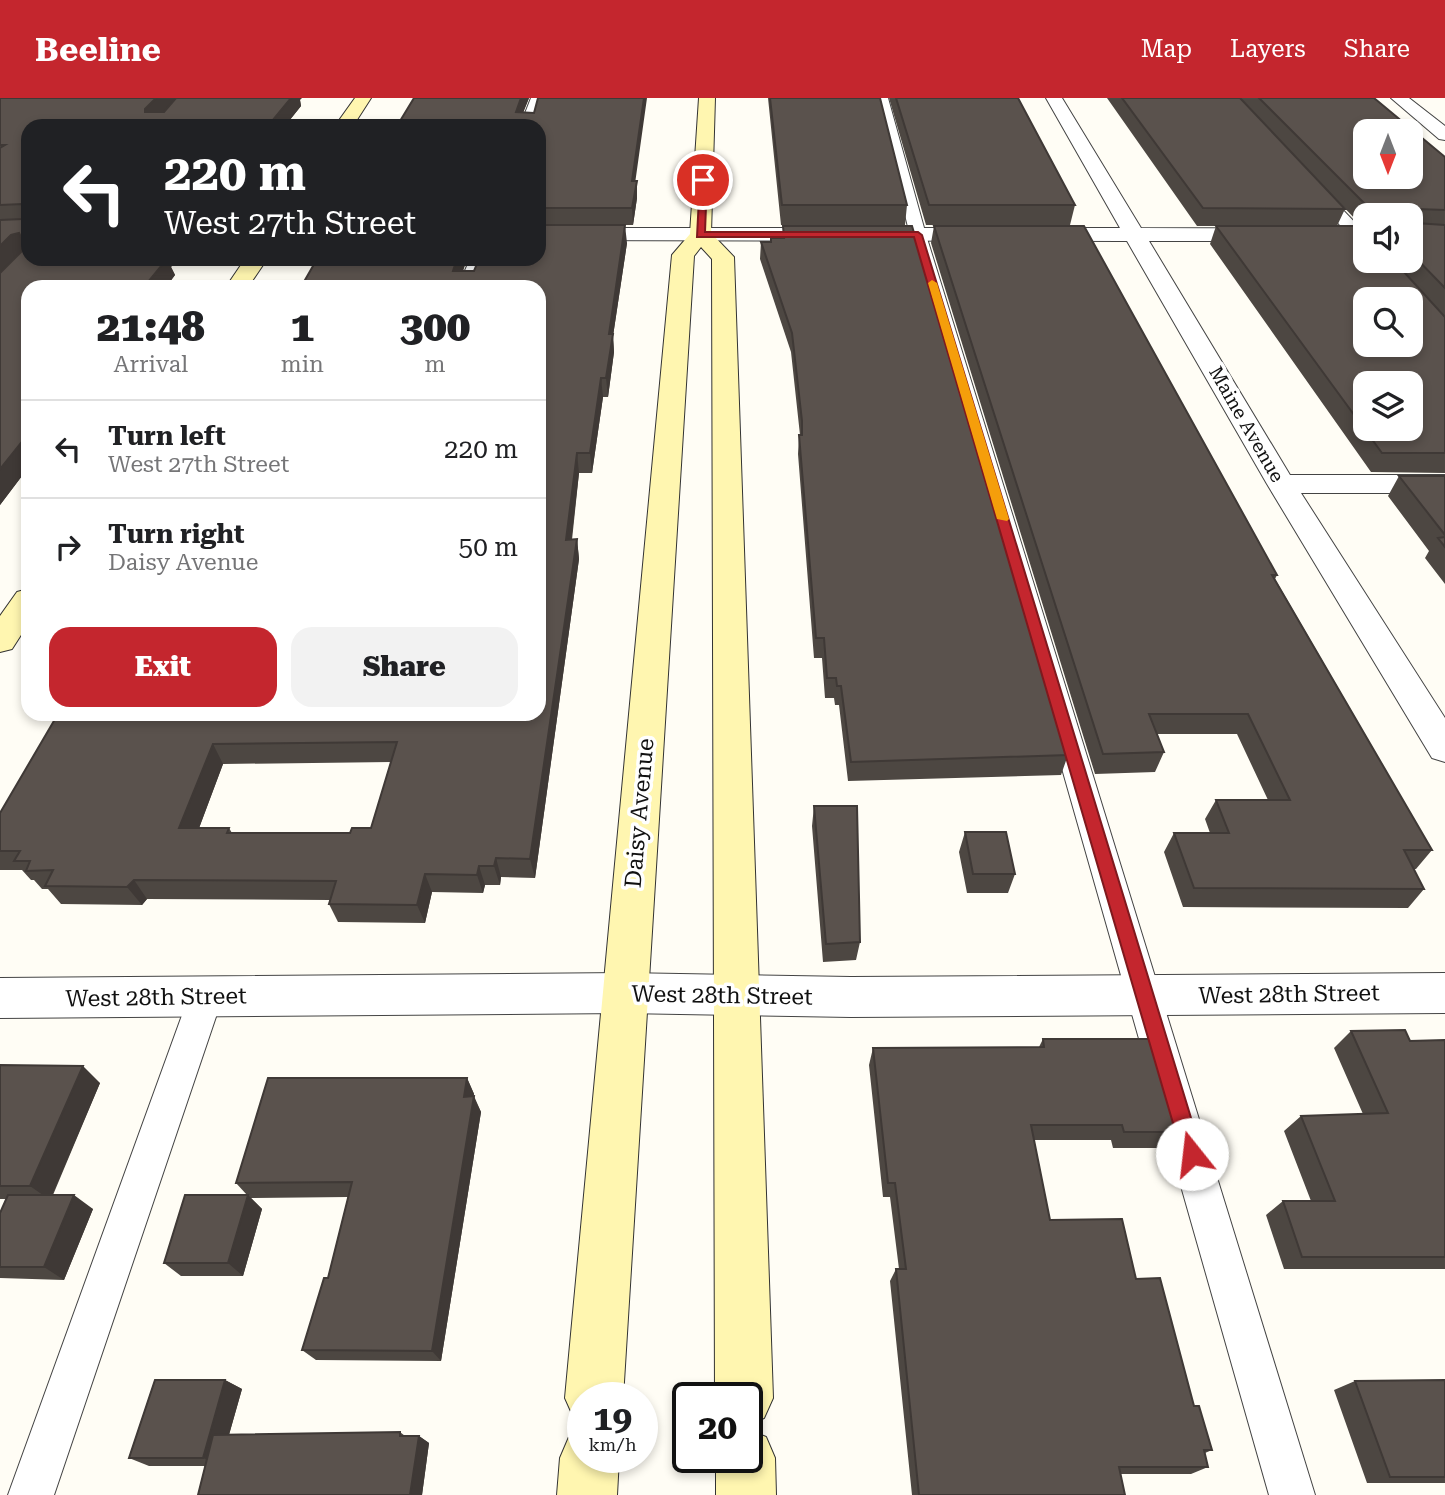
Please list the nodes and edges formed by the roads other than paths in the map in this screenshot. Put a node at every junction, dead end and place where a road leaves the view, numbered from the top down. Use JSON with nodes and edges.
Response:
{"nodes":[{"id":1,"x":363,"y":98,"type":"edge"},
{"id":2,"x":537,"y":98,"type":"edge"},
{"id":3,"x":707,"y":98,"type":"edge"},
{"id":4,"x":882,"y":98,"type":"edge"},
{"id":5,"x":1054,"y":98,"type":"edge"},
{"id":6,"x":1399,"y":98,"type":"edge"},
{"id":7,"x":349,"y":119,"type":"edge"},
{"id":8,"x":530,"y":119,"type":"edge"},
{"id":9,"x":1445,"y":135,"type":"edge"},
{"id":10,"x":1303,"y":176,"type":"edge"},
{"id":11,"x":1353,"y":228,"type":"edge"},
{"id":12,"x":546,"y":234,"type":"edge"},
{"id":13,"x":1135,"y":234,"type":"junction"},
{"id":14,"x":700,"y":235,"type":"junction"},
{"id":15,"x":918,"y":235,"type":"junction"},
{"id":16,"x":1353,"y":238,"type":"edge"},
{"id":17,"x":1282,"y":484,"type":"junction"},
{"id":18,"x":1445,"y":484,"type":"edge"},
{"id":19,"x":21,"y":610,"type":"edge"},
{"id":20,"x":0,"y":641,"type":"edge"},
{"id":21,"x":1445,"y":748,"type":"edge"},
{"id":22,"x":624,"y":993,"type":"junction"},
{"id":23,"x":1445,"y":993,"type":"edge"},
{"id":24,"x":206,"y":996,"type":"junction"},
{"id":25,"x":1146,"y":996,"type":"junction"},
{"id":26,"x":738,"y":997,"type":"junction"},
{"id":27,"x":0,"y":998,"type":"edge"},
{"id":28,"x":595,"y":1382,"type":"edge"},
{"id":29,"x":744,"y":1382,"type":"edge"},
{"id":30,"x":589,"y":1473,"type":"edge"},
{"id":31,"x":745,"y":1473,"type":"edge"},
{"id":32,"x":31,"y":1495,"type":"edge"},
{"id":33,"x":587,"y":1495,"type":"edge"},
{"id":34,"x":746,"y":1495,"type":"edge"},
{"id":35,"x":1292,"y":1495,"type":"edge"}],
"edges":[{"from":1,"to":7,"type":"street"},
{"from":2,"to":8,"type":"lane"},
{"from":3,"to":14,"type":"street","name":"Daisy Avenue"},
{"from":4,"to":15,"type":"lane"},
{"from":5,"to":13,"type":"street","name":"Maine Avenue"},
{"from":6,"to":9,"type":"street"},
{"from":10,"to":11,"type":"lane"},
{"from":12,"to":14,"type":"street"},
{"from":13,"to":15,"type":"street"},
{"from":13,"to":16,"type":"street"},
{"from":13,"to":17,"type":"street","name":"Maine Avenue"},
{"from":14,"to":15,"type":"street"},
{"from":14,"to":22,"type":"street","name":"Daisy Avenue"},
{"from":14,"to":26,"type":"street"},
{"from":15,"to":25,"type":"lane"},
{"from":17,"to":18,"type":"street"},
{"from":17,"to":21,"type":"street","name":"Maine Avenue"},
{"from":19,"to":20,"type":"street"},
{"from":22,"to":24,"type":"street","name":"West 28th Street"},
{"from":22,"to":26,"type":"street","name":"West 28th Street"},
{"from":22,"to":28,"type":"street","name":"Daisy Avenue"},
{"from":23,"to":25,"type":"street","name":"West 28th Street"},
{"from":24,"to":27,"type":"street","name":"West 28th Street"},
{"from":24,"to":32,"type":"lane"},
{"from":25,"to":26,"type":"street","name":"West 28th Street"},
{"from":25,"to":35,"type":"lane"},
{"from":26,"to":29,"type":"street"},
{"from":30,"to":33,"type":"street"},
{"from":31,"to":34,"type":"street"}]}
